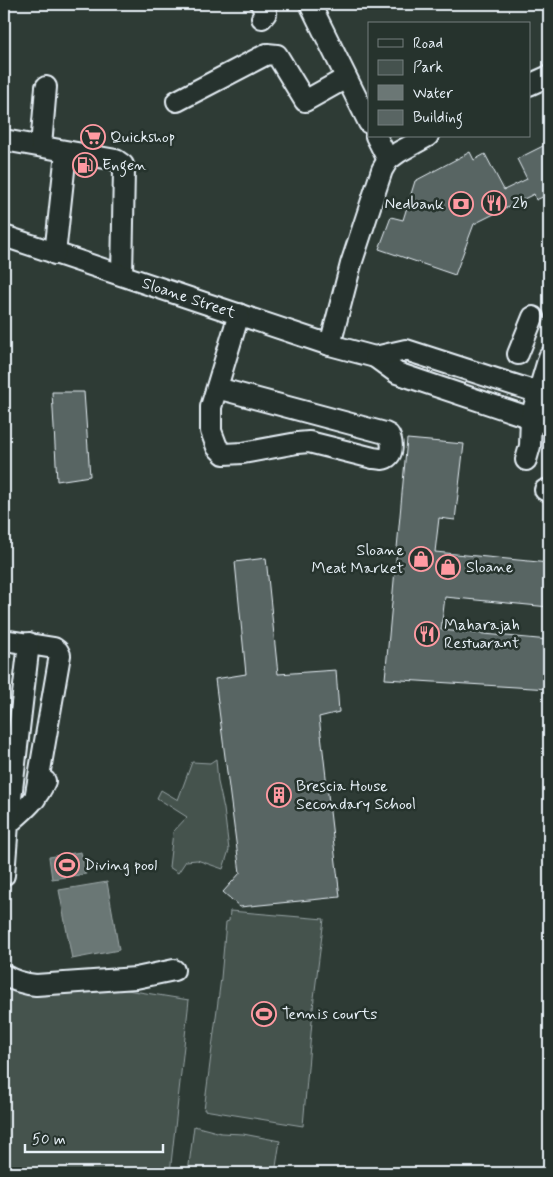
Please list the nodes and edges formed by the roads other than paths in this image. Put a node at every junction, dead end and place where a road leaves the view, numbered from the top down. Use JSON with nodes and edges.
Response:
{"nodes":[{"id":1,"x":310,"y":4,"type":"edge"},
{"id":2,"x":549,"y":76,"type":"edge"},
{"id":3,"x":346,"y":78,"type":"junction"},
{"id":4,"x":530,"y":85,"type":"edge"},
{"id":5,"x":46,"y":87,"type":"dead end"},
{"id":6,"x":177,"y":102,"type":"dead end"},
{"id":7,"x":368,"y":121,"type":"edge"},
{"id":8,"x":377,"y":138,"type":"edge"},
{"id":9,"x":424,"y":138,"type":"edge"},
{"id":10,"x":4,"y":140,"type":"edge"},
{"id":11,"x":41,"y":146,"type":"junction"},
{"id":12,"x":66,"y":152,"type":"junction"},
{"id":13,"x":388,"y":160,"type":"junction"},
{"id":14,"x":4,"y":236,"type":"edge"},
{"id":15,"x":55,"y":254,"type":"junction"},
{"id":16,"x":122,"y":275,"type":"junction"},
{"id":17,"x":239,"y":314,"type":"junction"},
{"id":18,"x":533,"y":317,"type":"dead end"},
{"id":19,"x":330,"y":345,"type":"junction"},
{"id":20,"x":518,"y":354,"type":"dead end"},
{"id":21,"x":375,"y":357,"type":"junction"},
{"id":22,"x":549,"y":357,"type":"edge"},
{"id":23,"x":217,"y":388,"type":"junction"},
{"id":24,"x":544,"y":395,"type":"edge"},
{"id":25,"x":544,"y":420,"type":"edge"},
{"id":26,"x":528,"y":453,"type":"dead end"},
{"id":27,"x":4,"y":640,"type":"edge"},
{"id":28,"x":29,"y":643,"type":"junction"},
{"id":29,"x":8,"y":824,"type":"junction"},
{"id":30,"x":4,"y":876,"type":"edge"},
{"id":31,"x":174,"y":970,"type":"dead end"},
{"id":32,"x":4,"y":975,"type":"edge"}],
"edges":[{"from":1,"to":3,"type":"street"},
{"from":2,"to":4,"type":"street"},
{"from":3,"to":6,"type":"street"},
{"from":3,"to":7,"type":"street"},
{"from":5,"to":11,"type":"street"},
{"from":8,"to":13,"type":"street"},
{"from":9,"to":13,"type":"street"},
{"from":10,"to":11,"type":"street"},
{"from":11,"to":12,"type":"street"},
{"from":12,"to":15,"type":"street"},
{"from":12,"to":16,"type":"street"},
{"from":13,"to":19,"type":"street"},
{"from":14,"to":15,"type":"street","name":"Sloane Street"},
{"from":15,"to":16,"type":"street","name":"Sloane Street"},
{"from":16,"to":17,"type":"street","name":"Sloane Street"},
{"from":17,"to":19,"type":"street","name":"Sloane Street"},
{"from":17,"to":23,"type":"street"},
{"from":18,"to":20,"type":"street"},
{"from":19,"to":21,"type":"street","name":"Sloane Street"},
{"from":21,"to":24,"type":"street","name":"Sloane Street"},
{"from":21,"to":25,"type":"street","name":"Sloane Street"},
{"from":22,"to":24,"type":"street"},
{"from":23,"to":23,"type":"street"},
{"from":24,"to":25,"type":"street"},
{"from":25,"to":26,"type":"street"},
{"from":27,"to":28,"type":"street"},
{"from":28,"to":29,"type":"street"},
{"from":28,"to":29,"type":"street"},
{"from":29,"to":30,"type":"street"},
{"from":31,"to":32,"type":"street"}]}
